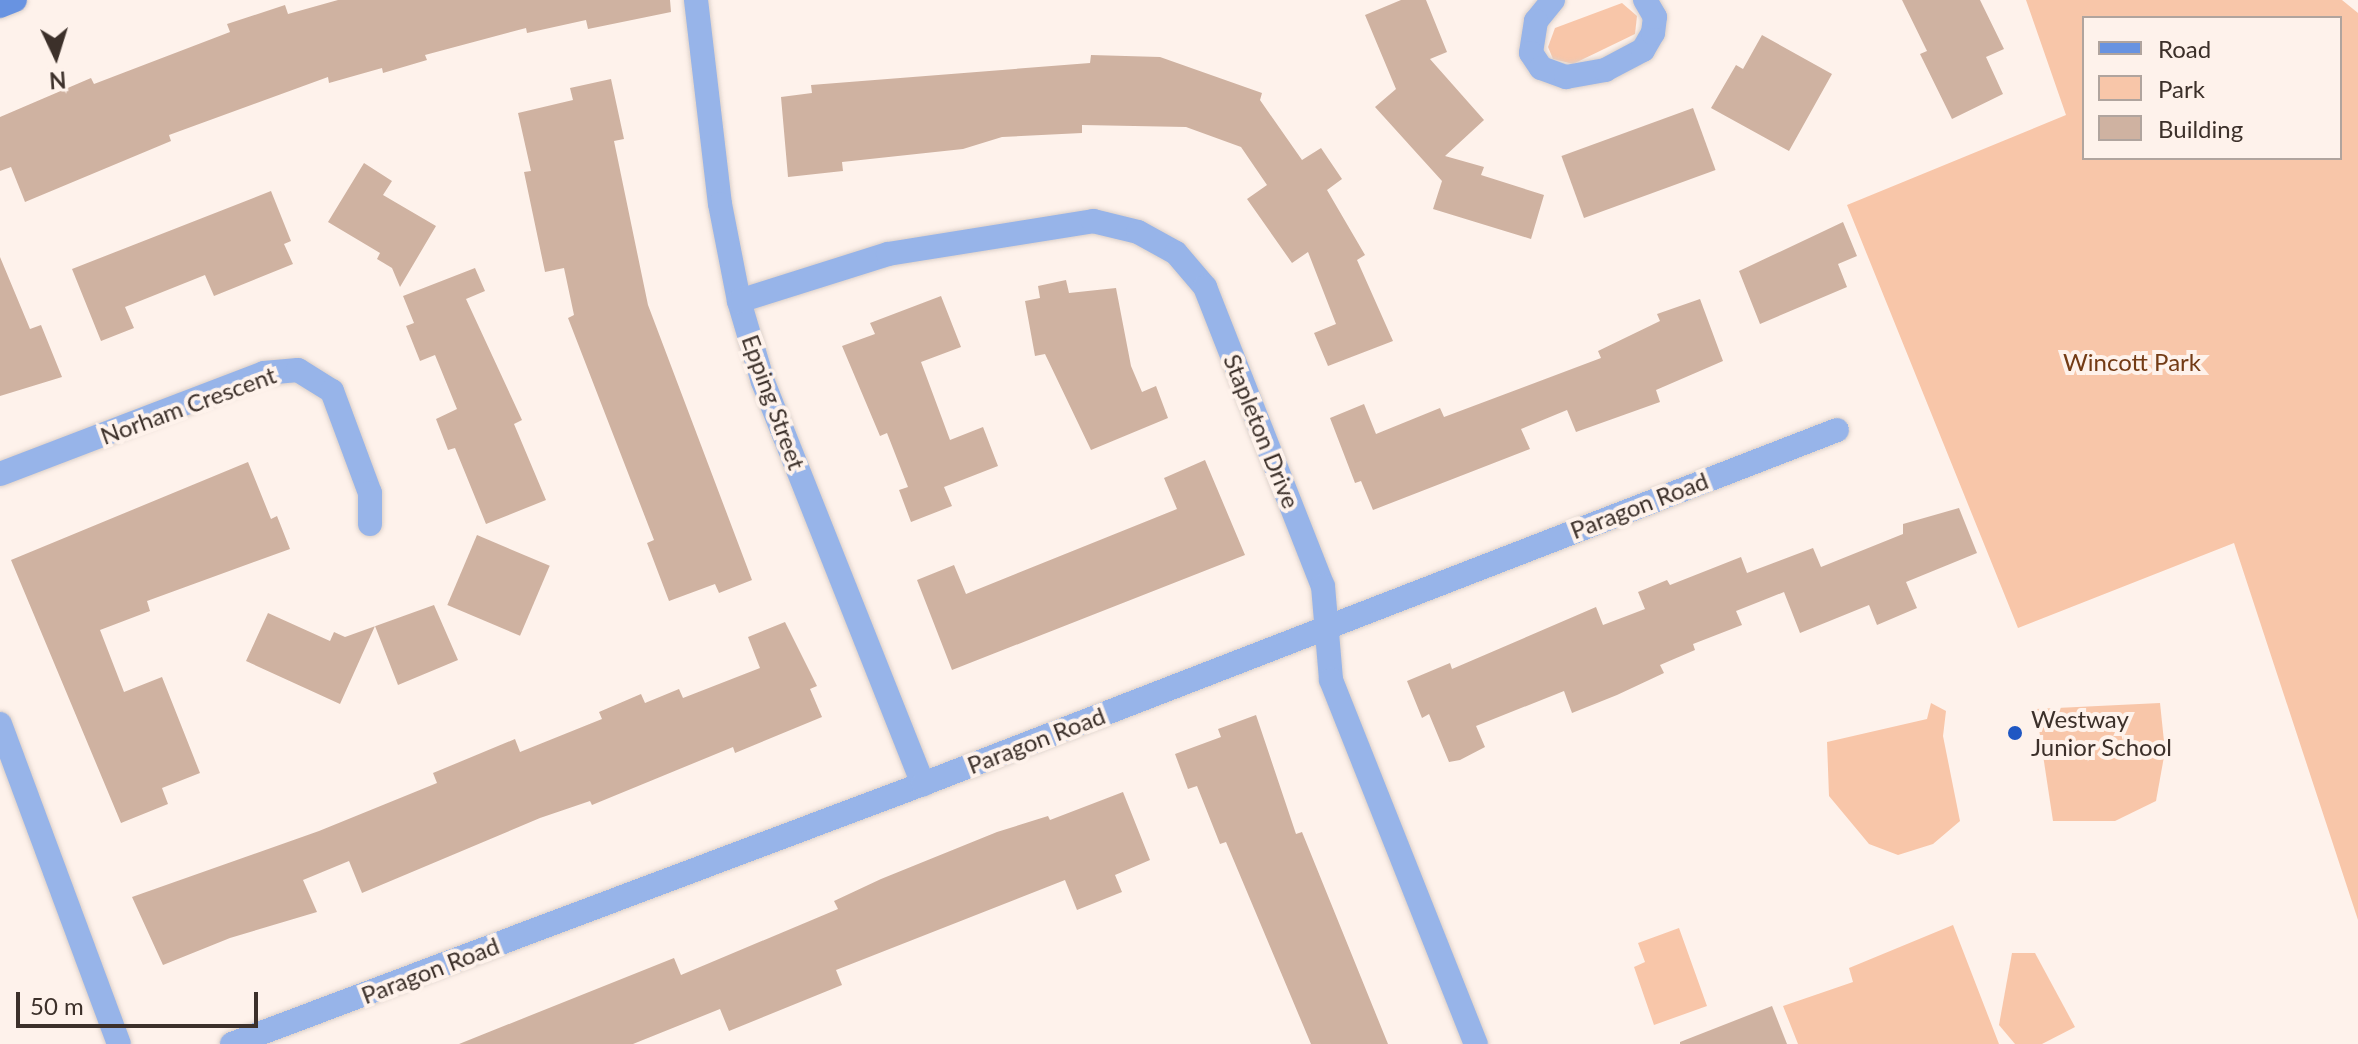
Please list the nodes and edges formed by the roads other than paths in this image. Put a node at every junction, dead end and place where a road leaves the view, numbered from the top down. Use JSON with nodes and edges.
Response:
{"nodes":[{"id":1,"x":15,"y":0,"type":"edge"},
{"id":2,"x":696,"y":0,"type":"edge"},
{"id":3,"x":1553,"y":0,"type":"edge"},
{"id":4,"x":1645,"y":0,"type":"edge"},
{"id":5,"x":0,"y":6,"type":"edge"},
{"id":6,"x":739,"y":301,"type":"junction"},
{"id":7,"x":1837,"y":430,"type":"dead end"},
{"id":8,"x":0,"y":474,"type":"edge"},
{"id":9,"x":370,"y":524,"type":"dead end"},
{"id":10,"x":1325,"y":626,"type":"junction"},
{"id":11,"x":0,"y":724,"type":"edge"},
{"id":12,"x":923,"y":784,"type":"junction"},
{"id":13,"x":119,"y":1044,"type":"edge"},
{"id":14,"x":232,"y":1044,"type":"edge"},
{"id":15,"x":1476,"y":1044,"type":"edge"}],
"edges":[{"from":1,"to":5,"type":"main road"},
{"from":2,"to":6,"type":"street","name":"Epping Street"},
{"from":3,"to":4,"type":"street"},
{"from":6,"to":10,"type":"street","name":"Stapleton Drive"},
{"from":6,"to":12,"type":"street","name":"Epping Street"},
{"from":7,"to":10,"type":"street","name":"Paragon Road"},
{"from":8,"to":9,"type":"street","name":"Norham Crescent"},
{"from":10,"to":12,"type":"street","name":"Paragon Road"},
{"from":10,"to":15,"type":"street","name":"Stapleton Drive"},
{"from":11,"to":13,"type":"street"},
{"from":12,"to":14,"type":"street","name":"Paragon Road"}]}
